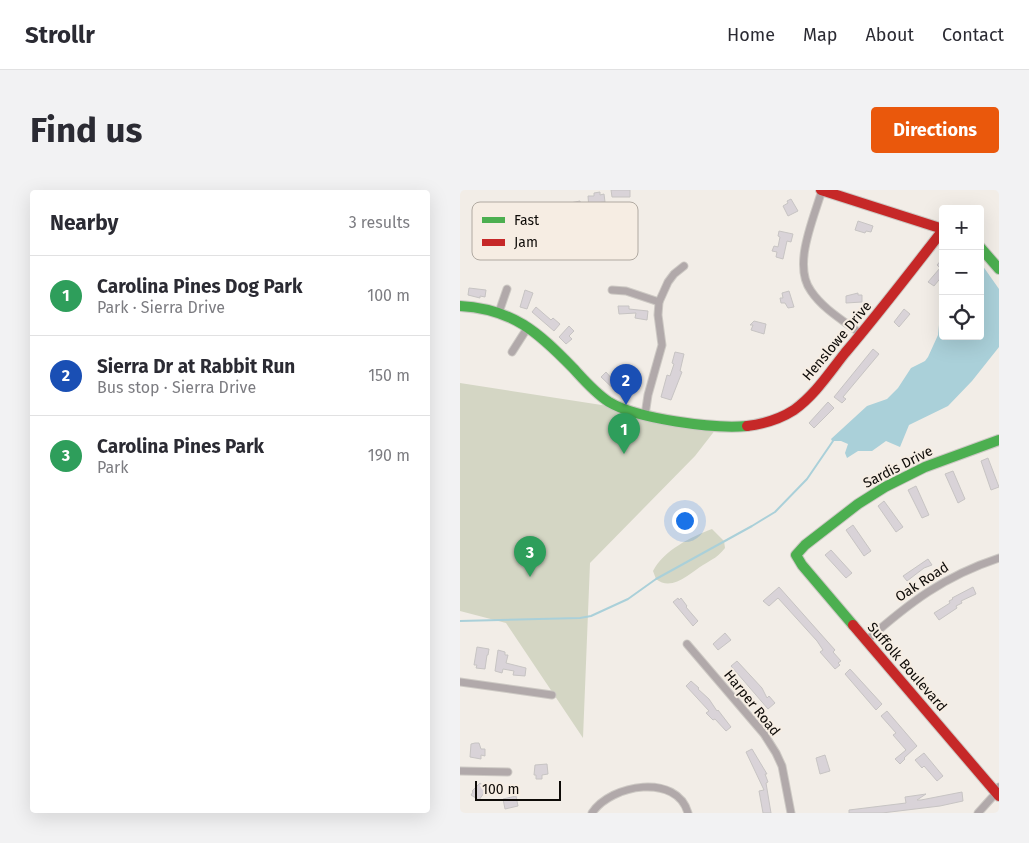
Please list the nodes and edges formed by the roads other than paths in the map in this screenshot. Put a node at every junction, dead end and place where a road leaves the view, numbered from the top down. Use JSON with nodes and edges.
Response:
{"nodes":[{"id":1,"x":822,"y":190,"type":"edge"},
{"id":2,"x":939,"y":229,"type":"edge"},
{"id":3,"x":939,"y":235,"type":"edge"},
{"id":4,"x":983,"y":250,"type":"edge"},
{"id":5,"x":684,"y":266,"type":"dead end"},
{"id":6,"x":999,"y":268,"type":"edge"},
{"id":7,"x":507,"y":289,"type":"dead end"},
{"id":8,"x":612,"y":290,"type":"dead end"},
{"id":9,"x":659,"y":302,"type":"junction"},
{"id":10,"x":460,"y":306,"type":"edge"},
{"id":11,"x":499,"y":312,"type":"junction"},
{"id":12,"x":528,"y":327,"type":"junction"},
{"id":13,"x":861,"y":334,"type":"junction"},
{"id":14,"x":512,"y":352,"type":"dead end"},
{"id":15,"x":645,"y":415,"type":"junction"},
{"id":16,"x":999,"y":440,"type":"edge"},
{"id":17,"x":796,"y":556,"type":"joint"},
{"id":18,"x":999,"y":558,"type":"edge"},
{"id":19,"x":866,"y":641,"type":"junction"},
{"id":20,"x":687,"y":644,"type":"dead end"},
{"id":21,"x":460,"y":682,"type":"edge"},
{"id":22,"x":552,"y":695,"type":"dead end"},
{"id":23,"x":460,"y":771,"type":"edge"},
{"id":24,"x":508,"y":772,"type":"dead end"},
{"id":25,"x":998,"y":792,"type":"edge"},
{"id":26,"x":592,"y":813,"type":"edge"},
{"id":27,"x":688,"y":813,"type":"edge"},
{"id":28,"x":791,"y":813,"type":"edge"},
{"id":29,"x":978,"y":813,"type":"edge"}],
"edges":[{"from":1,"to":2,"type":"street"},
{"from":1,"to":13,"type":"street"},
{"from":3,"to":13,"type":"street","name":"Henslowe Drive"},
{"from":4,"to":6,"type":"street"},
{"from":5,"to":9,"type":"street"},
{"from":7,"to":11,"type":"street"},
{"from":8,"to":9,"type":"street"},
{"from":9,"to":15,"type":"street"},
{"from":10,"to":11,"type":"street","name":"Henslowe Drive"},
{"from":11,"to":12,"type":"street","name":"Henslowe Drive"},
{"from":12,"to":14,"type":"street"},
{"from":12,"to":15,"type":"street","name":"Henslowe Drive"},
{"from":13,"to":15,"type":"street","name":"Henslowe Drive"},
{"from":16,"to":17,"type":"street","name":"Sardis Drive"},
{"from":17,"to":19,"type":"street","name":"Suffolk Boulevard"},
{"from":18,"to":19,"type":"street","name":"Oak Road"},
{"from":19,"to":25,"type":"street","name":"Suffolk Boulevard"},
{"from":20,"to":28,"type":"street","name":"Harper Road"},
{"from":21,"to":22,"type":"street"},
{"from":23,"to":24,"type":"street"},
{"from":25,"to":29,"type":"street"},
{"from":26,"to":27,"type":"street"}]}
